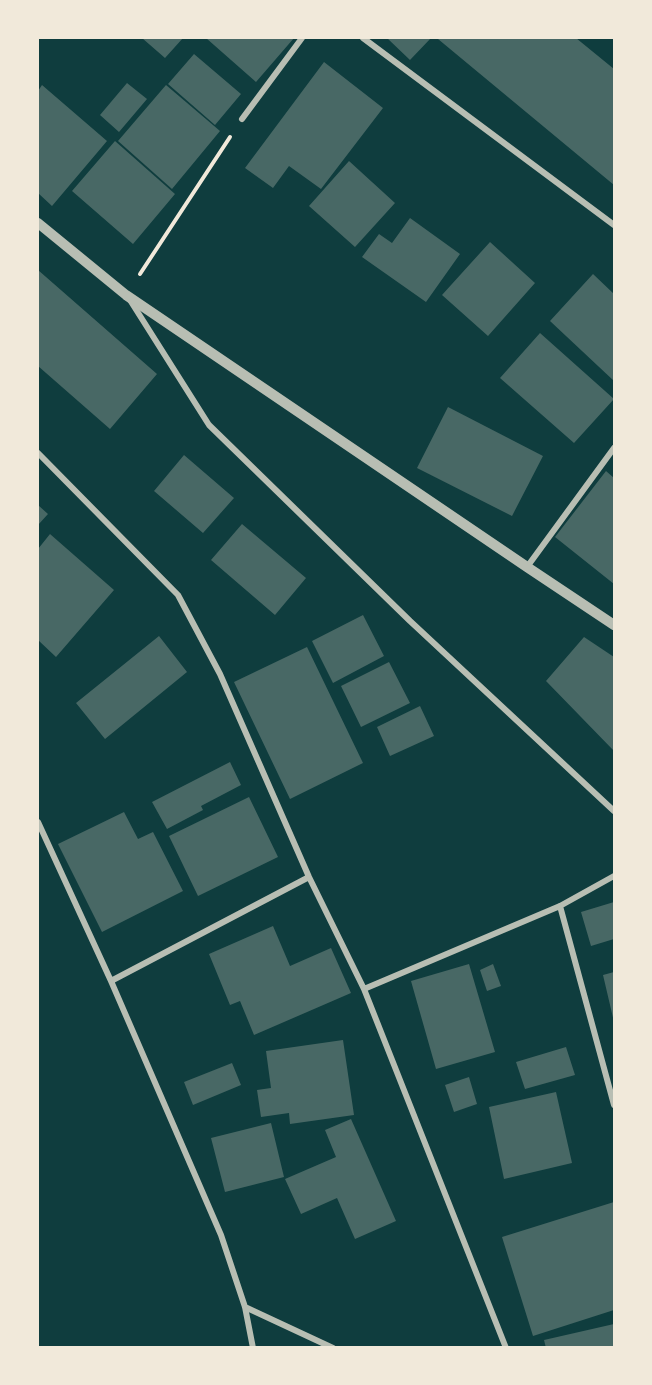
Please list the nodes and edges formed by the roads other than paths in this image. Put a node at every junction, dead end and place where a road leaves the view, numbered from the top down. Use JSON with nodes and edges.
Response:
{"nodes":[{"id":1,"x":302,"y":38,"type":"edge"},
{"id":2,"x":363,"y":38,"type":"edge"},
{"id":3,"x":242,"y":119,"type":"road end"},
{"id":4,"x":38,"y":223,"type":"edge"},
{"id":5,"x":615,"y":225,"type":"edge"},
{"id":6,"x":126,"y":295,"type":"junction"},
{"id":7,"x":615,"y":448,"type":"edge"},
{"id":8,"x":38,"y":453,"type":"edge"},
{"id":9,"x":527,"y":567,"type":"junction"},
{"id":10,"x":615,"y":625,"type":"edge"},
{"id":11,"x":615,"y":811,"type":"edge"},
{"id":12,"x":38,"y":822,"type":"edge"},
{"id":13,"x":615,"y":876,"type":"edge"},
{"id":14,"x":309,"y":877,"type":"junction"},
{"id":15,"x":560,"y":906,"type":"junction"},
{"id":16,"x":111,"y":981,"type":"junction"},
{"id":17,"x":364,"y":989,"type":"junction"},
{"id":18,"x":615,"y":1106,"type":"edge"},
{"id":19,"x":245,"y":1307,"type":"junction"},
{"id":20,"x":253,"y":1347,"type":"edge"},
{"id":21,"x":333,"y":1347,"type":"edge"},
{"id":22,"x":506,"y":1347,"type":"edge"}],
"edges":[{"from":1,"to":3,"type":"street"},
{"from":2,"to":5,"type":"street"},
{"from":4,"to":6,"type":"street"},
{"from":6,"to":9,"type":"street"},
{"from":6,"to":11,"type":"street"},
{"from":7,"to":9,"type":"street"},
{"from":8,"to":14,"type":"street"},
{"from":9,"to":10,"type":"street"},
{"from":12,"to":16,"type":"street"},
{"from":13,"to":15,"type":"street"},
{"from":14,"to":16,"type":"street"},
{"from":14,"to":17,"type":"street"},
{"from":15,"to":17,"type":"street"},
{"from":15,"to":18,"type":"street"},
{"from":16,"to":19,"type":"street"},
{"from":17,"to":22,"type":"street"},
{"from":19,"to":20,"type":"street"},
{"from":19,"to":21,"type":"street"}]}
